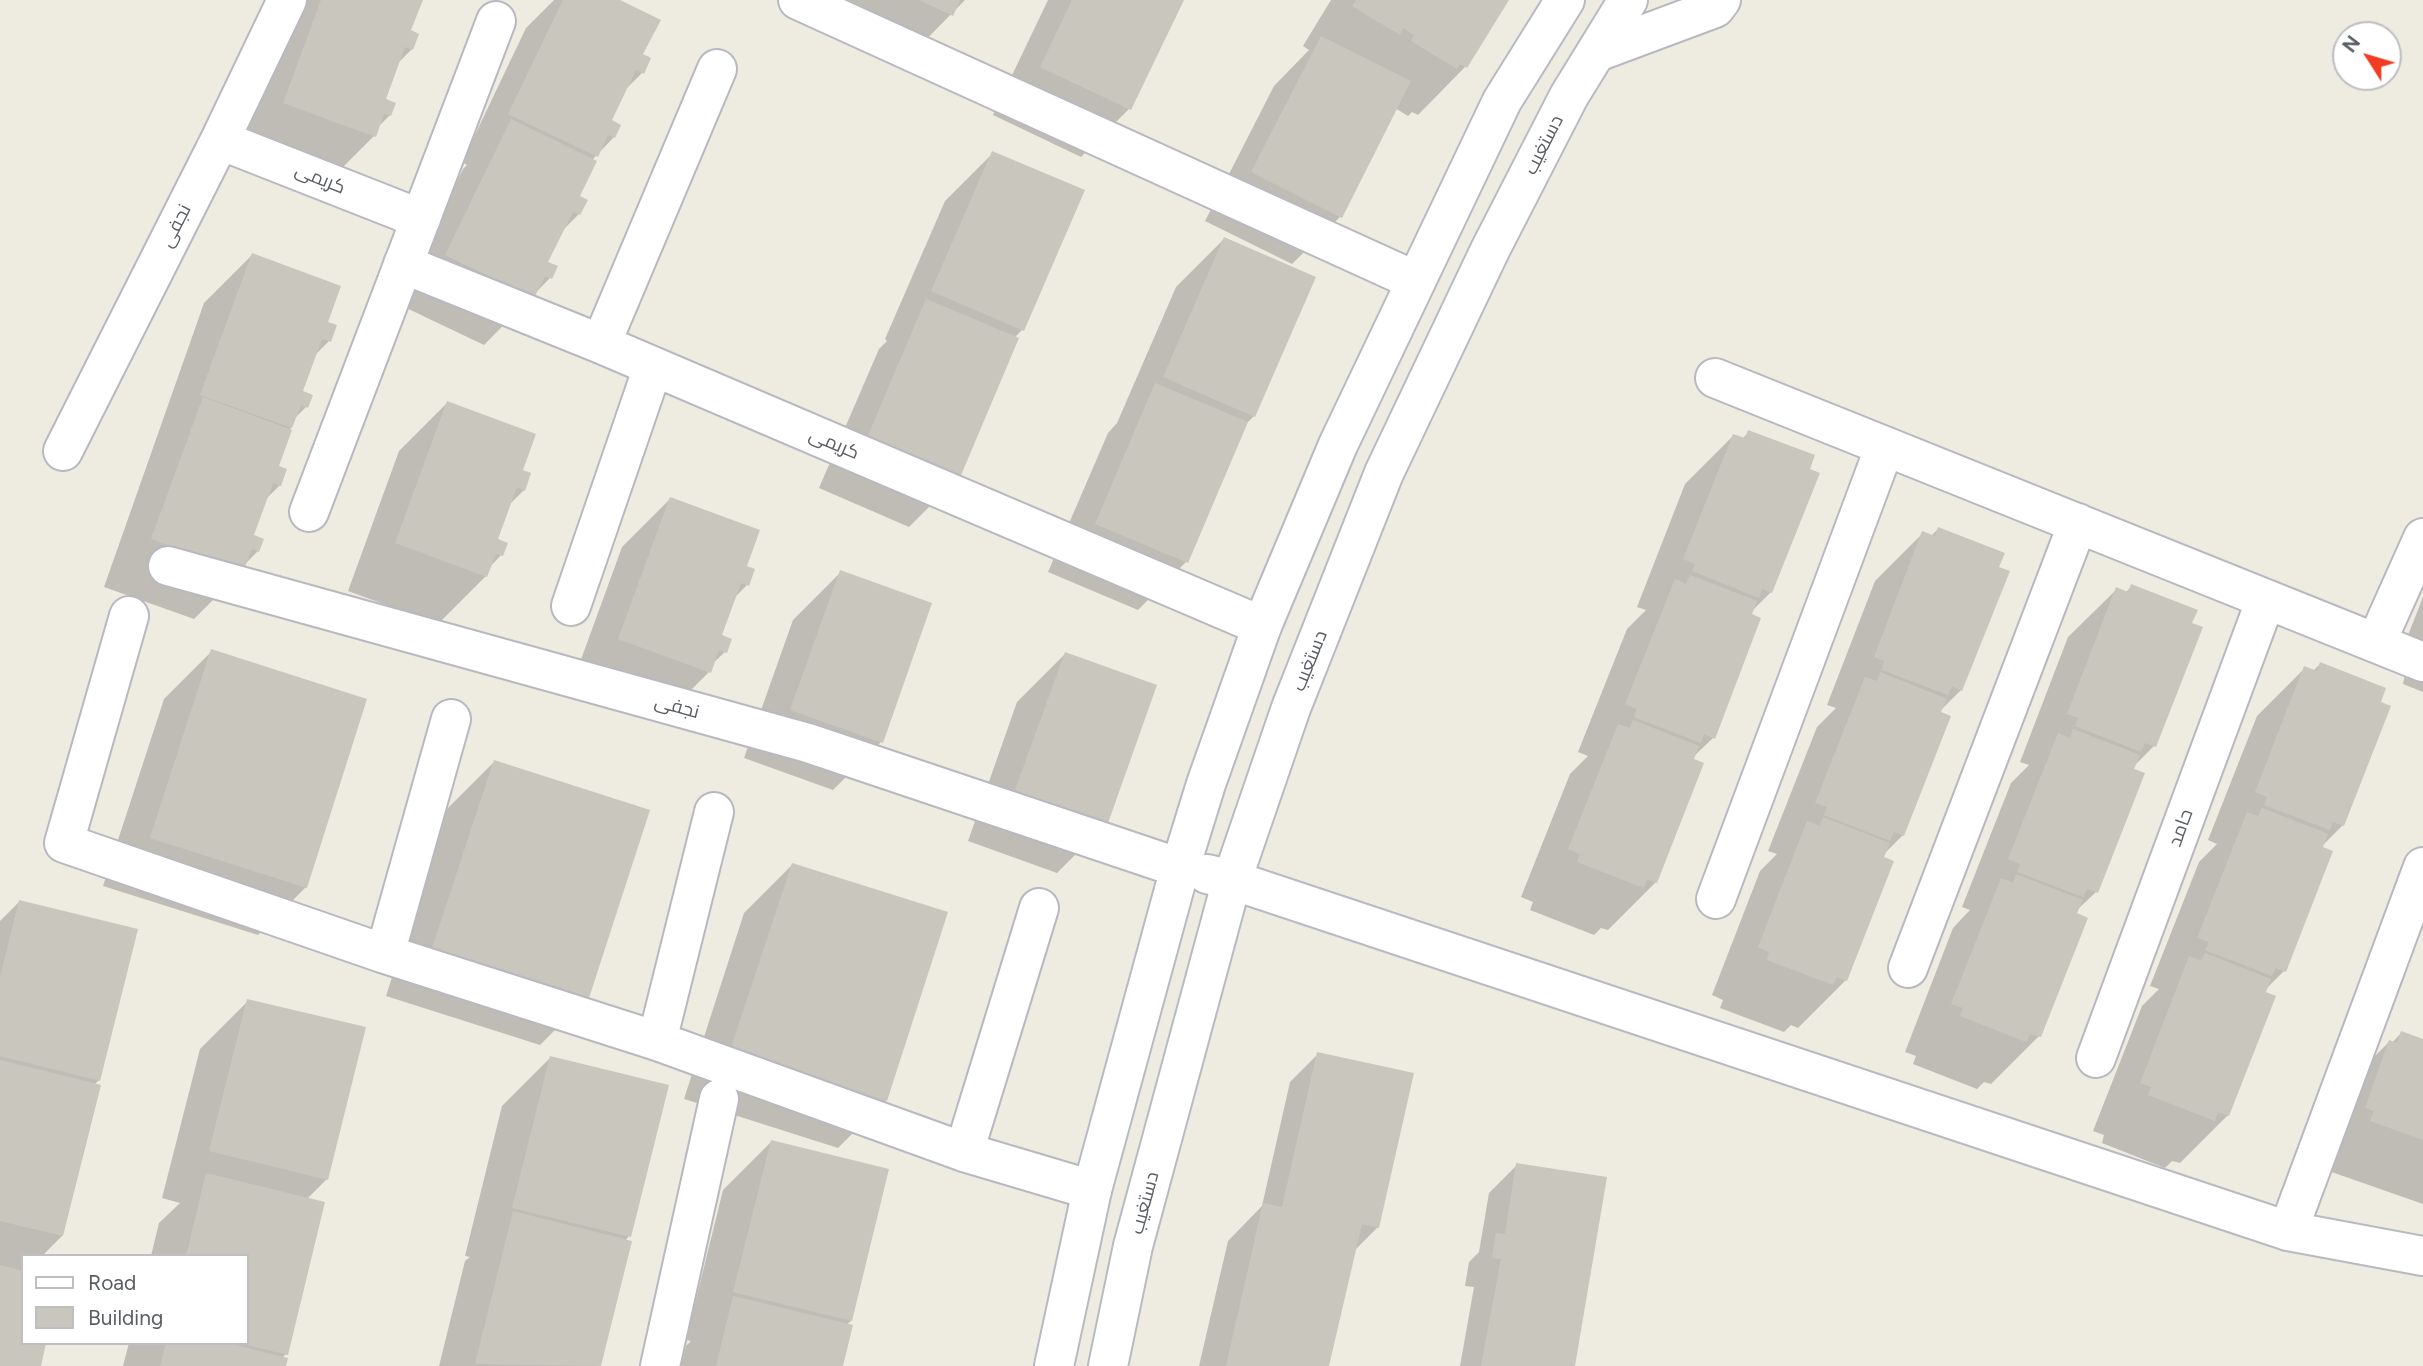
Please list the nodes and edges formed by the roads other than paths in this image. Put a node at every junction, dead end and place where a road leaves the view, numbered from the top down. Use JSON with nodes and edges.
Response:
{"nodes":[{"id":1,"x":287,"y":0,"type":"edge"},
{"id":2,"x":798,"y":0,"type":"edge"},
{"id":3,"x":1565,"y":0,"type":"edge"},
{"id":4,"x":1629,"y":0,"type":"edge"},
{"id":5,"x":1721,"y":0,"type":"edge"},
{"id":6,"x":496,"y":21,"type":"dead end"},
{"id":7,"x":1597,"y":52,"type":"junction"},
{"id":8,"x":717,"y":69,"type":"dead end"},
{"id":9,"x":220,"y":139,"type":"junction"},
{"id":10,"x":421,"y":219,"type":"junction"},
{"id":11,"x":403,"y":264,"type":"junction"},
{"id":12,"x":1416,"y":281,"type":"junction"},
{"id":13,"x":601,"y":344,"type":"junction"},
{"id":14,"x":653,"y":367,"type":"junction"},
{"id":15,"x":1715,"y":378,"type":"dead end"},
{"id":16,"x":1885,"y":446,"type":"junction"},
{"id":17,"x":62,"y":451,"type":"dead end"},
{"id":18,"x":309,"y":512,"type":"dead end"},
{"id":19,"x":2078,"y":523,"type":"junction"},
{"id":20,"x":2423,"y":538,"type":"edge"},
{"id":21,"x":168,"y":566,"type":"dead end"},
{"id":22,"x":2266,"y":599,"type":"junction"},
{"id":23,"x":571,"y":606,"type":"dead end"},
{"id":24,"x":130,"y":616,"type":"dead end"},
{"id":25,"x":1262,"y":626,"type":"junction"},
{"id":26,"x":2376,"y":643,"type":"junction"},
{"id":27,"x":2423,"y":662,"type":"edge"},
{"id":28,"x":451,"y":719,"type":"dead end"},
{"id":29,"x":714,"y":812,"type":"dead end"},
{"id":30,"x":2423,"y":867,"type":"edge"},
{"id":31,"x":1180,"y":868,"type":"junction"},
{"id":32,"x":1232,"y":880,"type":"junction"},
{"id":33,"x":1716,"y":900,"type":"dead end"},
{"id":34,"x":1039,"y":908,"type":"dead end"},
{"id":35,"x":385,"y":954,"type":"junction"},
{"id":36,"x":1908,"y":968,"type":"dead end"},
{"id":37,"x":657,"y":1041,"type":"junction"},
{"id":38,"x":2096,"y":1058,"type":"dead end"},
{"id":39,"x":719,"y":1099,"type":"dead end"},
{"id":40,"x":964,"y":1152,"type":"junction"},
{"id":41,"x":1092,"y":1190,"type":"junction"},
{"id":42,"x":2288,"y":1231,"type":"junction"},
{"id":43,"x":2423,"y":1256,"type":"edge"},
{"id":44,"x":660,"y":1366,"type":"edge"},
{"id":45,"x":1054,"y":1366,"type":"edge"},
{"id":46,"x":1108,"y":1366,"type":"edge"}],
"edges":[{"from":1,"to":9,"type":"street","name":"نجفی"},
{"from":2,"to":12,"type":"street"},
{"from":3,"to":12,"type":"street"},
{"from":4,"to":7,"type":"street","name":"دستغیب"},
{"from":5,"to":7,"type":"street"},
{"from":6,"to":10,"type":"street"},
{"from":7,"to":32,"type":"street","name":"دستغیب"},
{"from":8,"to":13,"type":"street"},
{"from":9,"to":10,"type":"street","name":"کریمی"},
{"from":9,"to":17,"type":"street","name":"نجفی"},
{"from":10,"to":11,"type":"street"},
{"from":11,"to":13,"type":"street","name":"کریمی"},
{"from":11,"to":18,"type":"street"},
{"from":12,"to":25,"type":"street"},
{"from":13,"to":14,"type":"street","name":"کریمی"},
{"from":14,"to":23,"type":"street"},
{"from":14,"to":25,"type":"street","name":"کریمی"},
{"from":15,"to":16,"type":"street"},
{"from":16,"to":19,"type":"street"},
{"from":16,"to":33,"type":"street"},
{"from":19,"to":22,"type":"street"},
{"from":19,"to":36,"type":"street"},
{"from":20,"to":26,"type":"street"},
{"from":21,"to":31,"type":"street","name":"نجفی"},
{"from":22,"to":26,"type":"street"},
{"from":22,"to":38,"type":"street","name":"حامد"},
{"from":24,"to":35,"type":"street"},
{"from":25,"to":31,"type":"street"},
{"from":26,"to":27,"type":"street"},
{"from":28,"to":35,"type":"street"},
{"from":29,"to":37,"type":"street"},
{"from":30,"to":42,"type":"street"},
{"from":31,"to":32,"type":"street","name":"نجفی"},
{"from":31,"to":41,"type":"street"},
{"from":32,"to":42,"type":"street","name":"نجفی"},
{"from":32,"to":46,"type":"street","name":"دستغیب"},
{"from":34,"to":40,"type":"street"},
{"from":35,"to":37,"type":"street"},
{"from":37,"to":40,"type":"street"},
{"from":39,"to":44,"type":"street"},
{"from":40,"to":41,"type":"street"},
{"from":41,"to":45,"type":"street"},
{"from":42,"to":43,"type":"street","name":"نجفی"}]}
